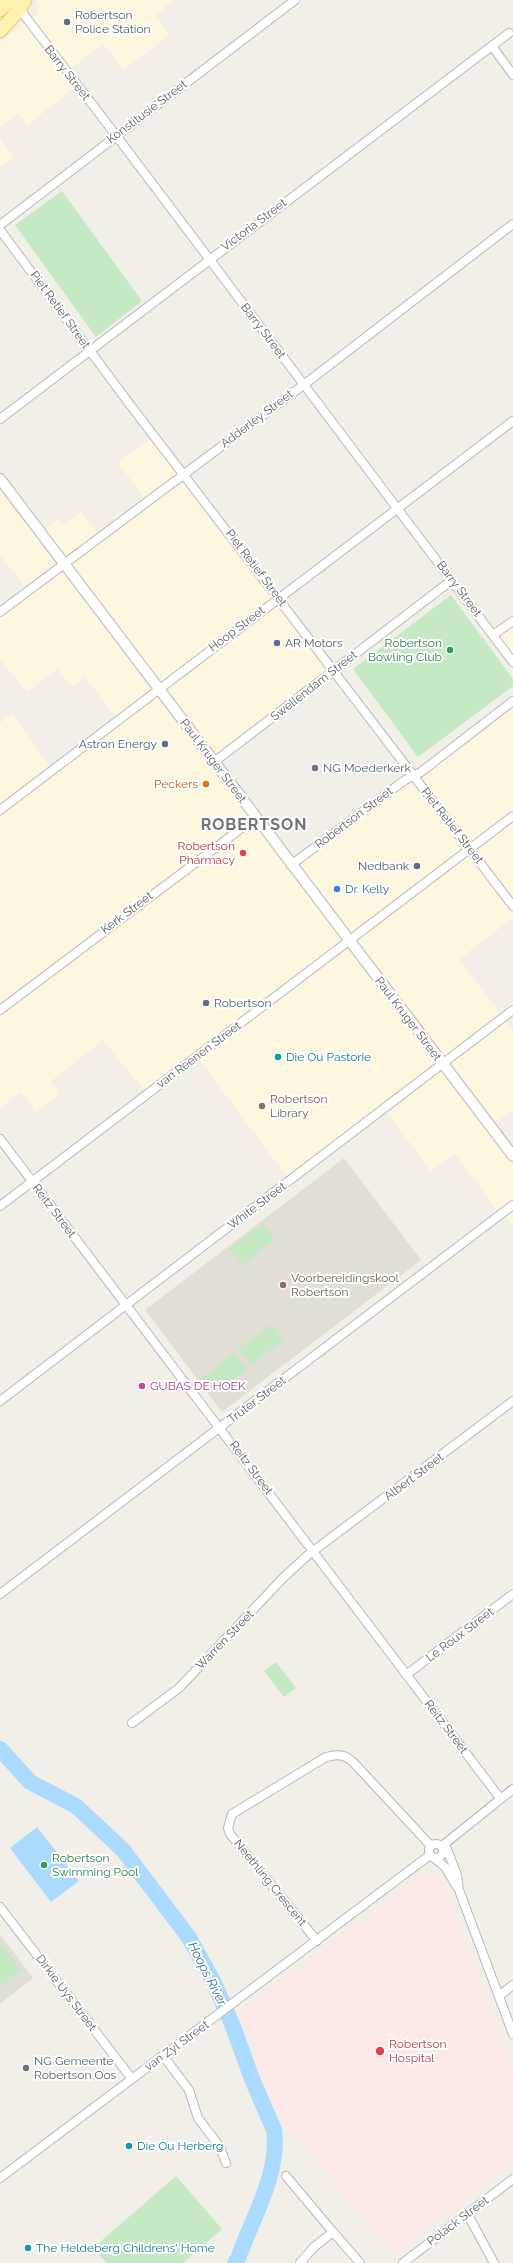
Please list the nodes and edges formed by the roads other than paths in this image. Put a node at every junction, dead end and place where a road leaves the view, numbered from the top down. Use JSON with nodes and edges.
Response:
{"nodes":[{"id":1,"x":295,"y":0,"type":"edge"},
{"id":2,"x":17,"y":2,"type":"edge"},
{"id":3,"x":0,"y":10,"type":"edge"},
{"id":4,"x":0,"y":30,"type":"edge"},
{"id":5,"x":509,"y":33,"type":"dead end"},
{"id":6,"x":492,"y":46,"type":"junction"},
{"id":7,"x":513,"y":75,"type":"edge"},
{"id":8,"x":116,"y":135,"type":"junction"},
{"id":9,"x":513,"y":224,"type":"edge"},
{"id":10,"x":0,"y":225,"type":"edge"},
{"id":11,"x":0,"y":230,"type":"edge"},
{"id":12,"x":210,"y":259,"type":"junction"},
{"id":13,"x":90,"y":351,"type":"junction"},
{"id":14,"x":304,"y":384,"type":"junction"},
{"id":15,"x":0,"y":419,"type":"edge"},
{"id":16,"x":513,"y":421,"type":"edge"},
{"id":17,"x":184,"y":473,"type":"junction"},
{"id":18,"x":0,"y":479,"type":"edge"},
{"id":19,"x":398,"y":508,"type":"junction"},
{"id":20,"x":65,"y":565,"type":"junction"},
{"id":21,"x":452,"y":580,"type":"junction"},
{"id":22,"x":278,"y":598,"type":"junction"},
{"id":23,"x":0,"y":612,"type":"edge"},
{"id":24,"x":513,"y":621,"type":"edge"},
{"id":25,"x":493,"y":635,"type":"junction"},
{"id":26,"x":513,"y":662,"type":"edge"},
{"id":27,"x":333,"y":670,"type":"junction"},
{"id":28,"x":159,"y":689,"type":"junction"},
{"id":29,"x":513,"y":701,"type":"edge"},
{"id":30,"x":214,"y":762,"type":"junction"},
{"id":31,"x":413,"y":776,"type":"junction"},
{"id":32,"x":0,"y":810,"type":"edge"},
{"id":33,"x":513,"y":816,"type":"edge"},
{"id":34,"x":255,"y":818,"type":"junction"},
{"id":35,"x":469,"y":849,"type":"junction"},
{"id":36,"x":292,"y":865,"type":"junction"},
{"id":37,"x":513,"y":906,"type":"edge"},
{"id":38,"x":349,"y":940,"type":"junction"},
{"id":39,"x":0,"y":1010,"type":"edge"},
{"id":40,"x":513,"y":1010,"type":"edge"},
{"id":41,"x":442,"y":1064,"type":"junction"},
{"id":42,"x":0,"y":1139,"type":"edge"},
{"id":43,"x":513,"y":1156,"type":"edge"},
{"id":44,"x":32,"y":1181,"type":"junction"},
{"id":45,"x":513,"y":1205,"type":"edge"},
{"id":46,"x":0,"y":1206,"type":"edge"},
{"id":47,"x":125,"y":1306,"type":"junction"},
{"id":48,"x":0,"y":1400,"type":"edge"},
{"id":49,"x":513,"y":1402,"type":"edge"},
{"id":50,"x":220,"y":1428,"type":"junction"},
{"id":51,"x":314,"y":1551,"type":"junction"},
{"id":52,"x":0,"y":1594,"type":"edge"},
{"id":53,"x":513,"y":1594,"type":"edge"},
{"id":54,"x":406,"y":1675,"type":"junction"},
{"id":55,"x":132,"y":1724,"type":"dead end"},
{"id":56,"x":513,"y":1788,"type":"edge"},
{"id":57,"x":500,"y":1798,"type":"junction"},
{"id":58,"x":443,"y":1845,"type":"junction"},
{"id":59,"x":431,"y":1846,"type":"junction"},
{"id":60,"x":432,"y":1857,"type":"junction"},
{"id":61,"x":459,"y":1890,"type":"junction"},
{"id":62,"x":0,"y":1907,"type":"edge"},
{"id":63,"x":316,"y":1941,"type":"junction"},
{"id":64,"x":513,"y":1985,"type":"edge"},
{"id":65,"x":499,"y":1996,"type":"junction"},
{"id":66,"x":513,"y":2034,"type":"edge"},
{"id":67,"x":164,"y":2057,"type":"junction"},
{"id":68,"x":132,"y":2079,"type":"junction"},
{"id":69,"x":226,"y":2163,"type":"dead end"},
{"id":70,"x":286,"y":2176,"type":"dead end"},
{"id":71,"x":0,"y":2178,"type":"edge"},
{"id":72,"x":513,"y":2179,"type":"edge"},
{"id":73,"x":468,"y":2214,"type":"junction"},
{"id":74,"x":333,"y":2232,"type":"junction"},
{"id":75,"x":300,"y":2263,"type":"edge"},
{"id":76,"x":360,"y":2263,"type":"edge"},
{"id":77,"x":403,"y":2263,"type":"edge"},
{"id":78,"x":494,"y":2263,"type":"edge"}],
"edges":[{"from":1,"to":8,"type":"street","name":"Konstitusie Street"},
{"from":2,"to":3,"type":"main road"},
{"from":2,"to":4,"type":"main road"},
{"from":2,"to":8,"type":"street","name":"Barry Street"},
{"from":5,"to":6,"type":"street","name":"Victoria Street"},
{"from":6,"to":7,"type":"street"},
{"from":6,"to":12,"type":"street","name":"Victoria Street"},
{"from":8,"to":10,"type":"street","name":"Konstitusie Street"},
{"from":8,"to":12,"type":"street","name":"Barry Street"},
{"from":9,"to":14,"type":"street","name":"Adderley Street"},
{"from":11,"to":13,"type":"street","name":"Piet Retief Street"},
{"from":12,"to":13,"type":"street","name":"Victoria Street"},
{"from":12,"to":14,"type":"street","name":"Barry Street"},
{"from":13,"to":15,"type":"street","name":"Victoria Street"},
{"from":13,"to":17,"type":"street","name":"Piet Retief Street"},
{"from":14,"to":17,"type":"street","name":"Adderley Street"},
{"from":14,"to":19,"type":"street","name":"Barry Street"},
{"from":16,"to":19,"type":"street","name":"Hoop Street"},
{"from":17,"to":20,"type":"street","name":"Adderley Street"},
{"from":17,"to":22,"type":"street","name":"Piet Retief Street"},
{"from":18,"to":20,"type":"street","name":"Paul Kruger Street"},
{"from":19,"to":21,"type":"street","name":"Barry Street"},
{"from":19,"to":22,"type":"street","name":"Hoop Street"},
{"from":20,"to":23,"type":"street","name":"Adderley Street"},
{"from":20,"to":28,"type":"street","name":"Paul Kruger Street"},
{"from":21,"to":25,"type":"street","name":"Barry Street"},
{"from":21,"to":27,"type":"street","name":"Swellendam Street"},
{"from":22,"to":27,"type":"street","name":"Piet Retief Street"},
{"from":22,"to":28,"type":"street","name":"Hoop Street"},
{"from":24,"to":25,"type":"street"},
{"from":25,"to":26,"type":"street","name":"Barry Street"},
{"from":27,"to":30,"type":"street","name":"Swellendam Street"},
{"from":27,"to":31,"type":"street","name":"Piet Retief Street"},
{"from":28,"to":30,"type":"street","name":"Paul Kruger Street"},
{"from":28,"to":32,"type":"street","name":"Hoop Street"},
{"from":29,"to":31,"type":"street","name":"Robertson Street"},
{"from":30,"to":34,"type":"street","name":"Paul Kruger Street"},
{"from":31,"to":35,"type":"street","name":"Piet Retief Street"},
{"from":31,"to":36,"type":"street","name":"Robertson Street"},
{"from":33,"to":35,"type":"street","name":"van Reenen Street"},
{"from":34,"to":36,"type":"street","name":"Paul Kruger Street"},
{"from":34,"to":39,"type":"street","name":"Kerk Street"},
{"from":35,"to":37,"type":"street","name":"Piet Retief Street"},
{"from":35,"to":38,"type":"street","name":"van Reenen Street"},
{"from":36,"to":38,"type":"street","name":"Paul Kruger Street"},
{"from":38,"to":41,"type":"street","name":"Paul Kruger Street"},
{"from":38,"to":44,"type":"street","name":"van Reenen Street"},
{"from":40,"to":41,"type":"street","name":"White Street"},
{"from":41,"to":43,"type":"street","name":"Paul Kruger Street"},
{"from":41,"to":47,"type":"street","name":"White Street"},
{"from":42,"to":44,"type":"street","name":"Reitz Street"},
{"from":44,"to":46,"type":"street","name":"van Reenen Street"},
{"from":44,"to":47,"type":"street","name":"Reitz Street"},
{"from":45,"to":50,"type":"street","name":"Truter Street"},
{"from":47,"to":48,"type":"street","name":"White Street"},
{"from":47,"to":50,"type":"street","name":"Reitz Street"},
{"from":49,"to":51,"type":"street","name":"Albert Street"},
{"from":50,"to":51,"type":"street","name":"Reitz Street"},
{"from":50,"to":52,"type":"street","name":"Truter Street"},
{"from":51,"to":54,"type":"street","name":"Reitz Street"},
{"from":51,"to":55,"type":"street","name":"Warren Street"},
{"from":53,"to":54,"type":"street","name":"Le Roux Street"},
{"from":54,"to":57,"type":"street","name":"Reitz Street"},
{"from":56,"to":57,"type":"street"},
{"from":57,"to":58,"type":"street"},
{"from":58,"to":59,"type":"street"},
{"from":58,"to":60,"type":"street"},
{"from":58,"to":61,"type":"street"},
{"from":59,"to":60,"type":"street"},
{"from":59,"to":63,"type":"street","name":"Neethling Crescent"},
{"from":60,"to":61,"type":"street"},
{"from":60,"to":63,"type":"street","name":"van Zyl Street"},
{"from":61,"to":65,"type":"street"},
{"from":62,"to":68,"type":"street","name":"Dirkie Uys Street"},
{"from":63,"to":67,"type":"street","name":"van Zyl Street"},
{"from":64,"to":65,"type":"street"},
{"from":65,"to":66,"type":"street"},
{"from":67,"to":68,"type":"street","name":"van Zyl Street"},
{"from":67,"to":69,"type":"street"},
{"from":68,"to":71,"type":"street","name":"van Zyl Street"},
{"from":70,"to":74,"type":"street"},
{"from":72,"to":73,"type":"street","name":"Polack Street"},
{"from":73,"to":77,"type":"street","name":"Polack Street"},
{"from":73,"to":78,"type":"street"},
{"from":74,"to":75,"type":"street"},
{"from":74,"to":76,"type":"street"}]}
